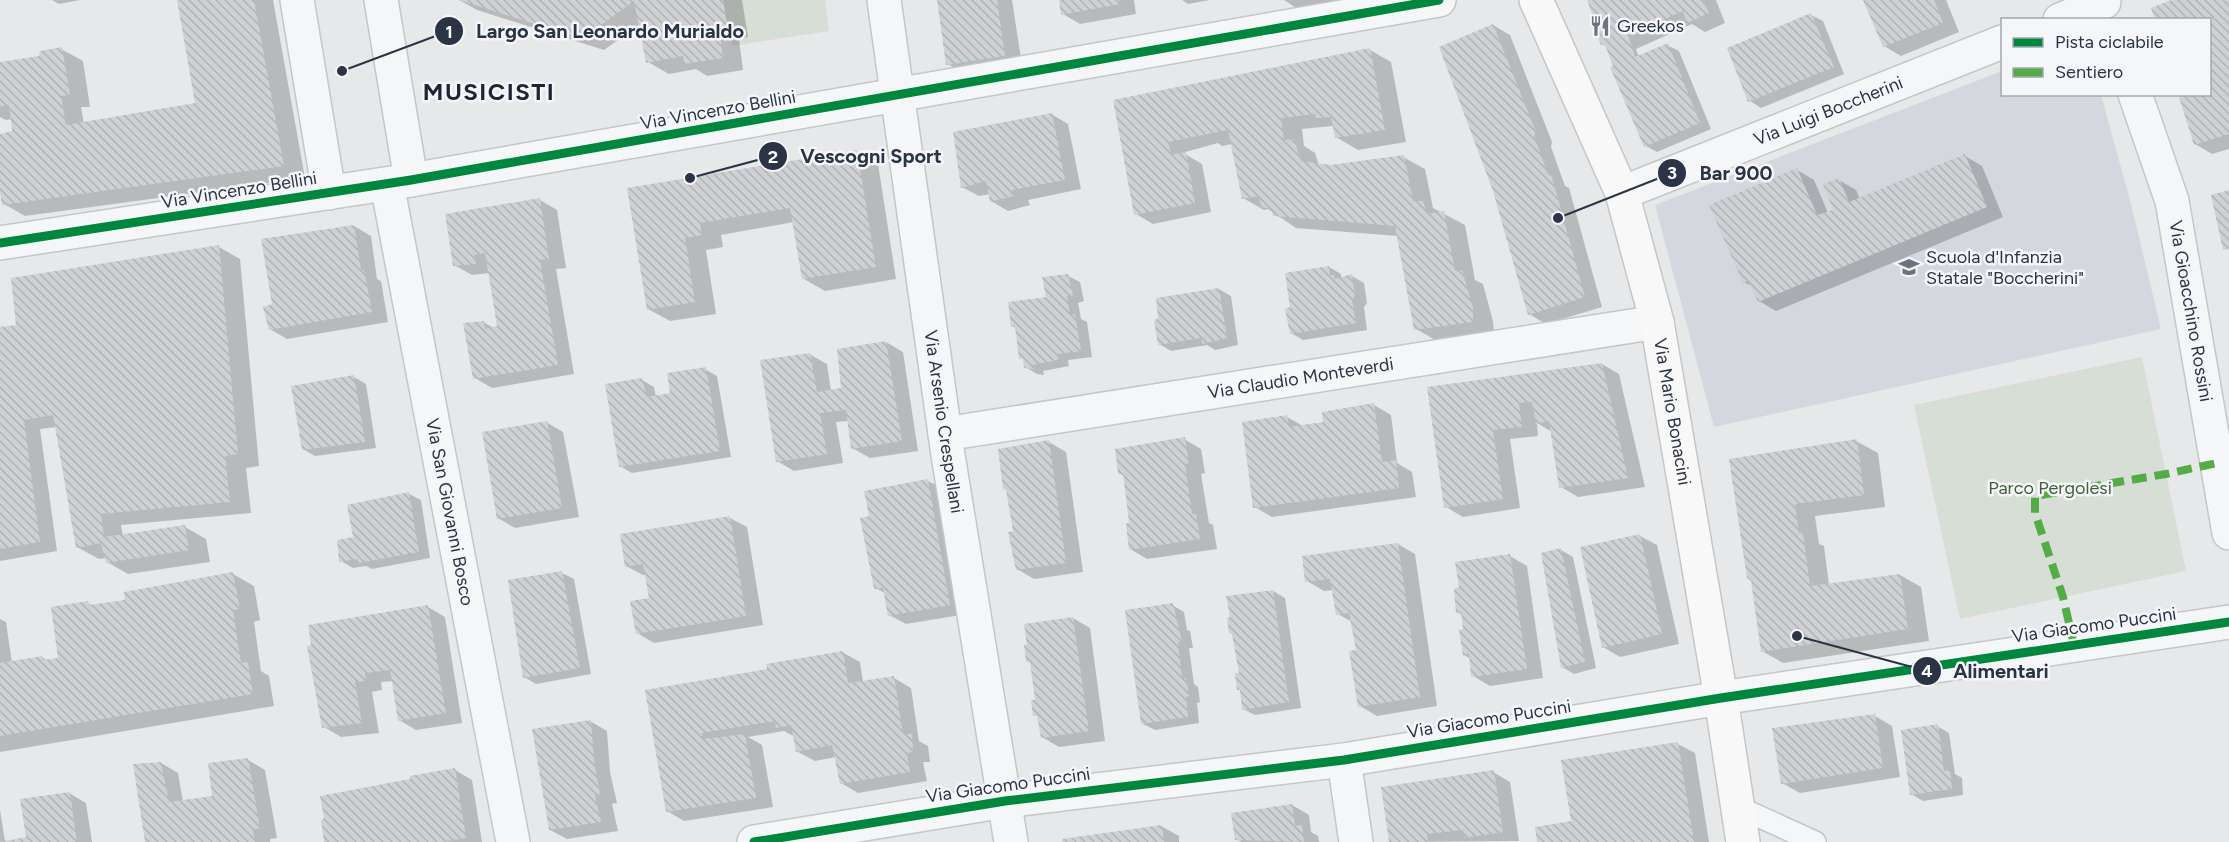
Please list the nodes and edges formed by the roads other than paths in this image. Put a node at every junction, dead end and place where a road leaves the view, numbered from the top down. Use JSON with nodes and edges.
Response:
{"nodes":[{"id":1,"x":297,"y":0,"type":"edge"},
{"id":2,"x":381,"y":0,"type":"edge"},
{"id":3,"x":884,"y":0,"type":"edge"},
{"id":4,"x":1439,"y":0,"type":"edge"},
{"id":5,"x":1536,"y":0,"type":"edge"},
{"id":6,"x":2105,"y":7,"type":"edge"},
{"id":7,"x":2067,"y":18,"type":"edge"},
{"id":8,"x":2001,"y":42,"type":"edge"},
{"id":9,"x":897,"y":96,"type":"junction"},
{"id":10,"x":2136,"y":96,"type":"edge"},
{"id":11,"x":399,"y":182,"type":"junction"},
{"id":12,"x":329,"y":193,"type":"junction"},
{"id":13,"x":1622,"y":193,"type":"junction"},
{"id":14,"x":0,"y":243,"type":"edge"},
{"id":15,"x":1657,"y":321,"type":"junction"},
{"id":16,"x":945,"y":434,"type":"junction"},
{"id":17,"x":2229,"y":533,"type":"edge"},
{"id":18,"x":2229,"y":622,"type":"edge"},
{"id":19,"x":1721,"y":698,"type":"junction"},
{"id":20,"x":1344,"y":760,"type":"junction"},
{"id":21,"x":1005,"y":801,"type":"junction"},
{"id":22,"x":1738,"y":807,"type":"junction"},
{"id":23,"x":513,"y":842,"type":"edge"},
{"id":24,"x":754,"y":842,"type":"edge"},
{"id":25,"x":1011,"y":842,"type":"edge"},
{"id":26,"x":1356,"y":842,"type":"edge"},
{"id":27,"x":1743,"y":842,"type":"edge"},
{"id":28,"x":1815,"y":842,"type":"edge"}],
"edges":[{"from":1,"to":12,"type":"street"},
{"from":2,"to":11,"type":"street","name":"Via San Giovanni Bosco"},
{"from":3,"to":9,"type":"street","name":"Via Arsenio Crespellani"},
{"from":4,"to":9,"type":"street","name":"Via Vincenzo Bellini"},
{"from":5,"to":13,"type":"main road","name":"Via Mario Bonacini"},
{"from":6,"to":7,"type":"street"},
{"from":8,"to":13,"type":"street","name":"Via Luigi Boccherini"},
{"from":9,"to":11,"type":"street","name":"Via Vincenzo Bellini"},
{"from":9,"to":16,"type":"street","name":"Via Arsenio Crespellani"},
{"from":10,"to":17,"type":"street","name":"Via Gioacchino Rossini"},
{"from":11,"to":12,"type":"street","name":"Via Vincenzo Bellini"},
{"from":11,"to":23,"type":"street","name":"Via San Giovanni Bosco"},
{"from":12,"to":14,"type":"street","name":"Via Vincenzo Bellini"},
{"from":13,"to":15,"type":"main road","name":"Via Mario Bonacini"},
{"from":15,"to":16,"type":"street","name":"Via Claudio Monteverdi"},
{"from":15,"to":19,"type":"main road","name":"Via Mario Bonacini"},
{"from":16,"to":21,"type":"street","name":"Via Arsenio Crespellani"},
{"from":18,"to":19,"type":"street","name":"Via Giacomo Puccini"},
{"from":19,"to":20,"type":"street","name":"Via Giacomo Puccini"},
{"from":19,"to":22,"type":"main road","name":"Via Mario Bonacini"},
{"from":20,"to":21,"type":"street","name":"Via Giacomo Puccini"},
{"from":20,"to":26,"type":"street"},
{"from":21,"to":24,"type":"street","name":"Via Giacomo Puccini"},
{"from":21,"to":25,"type":"street","name":"Via Arsenio Crespellani"},
{"from":22,"to":27,"type":"main road","name":"Via Mario Bonacini"},
{"from":22,"to":28,"type":"lane"}]}
